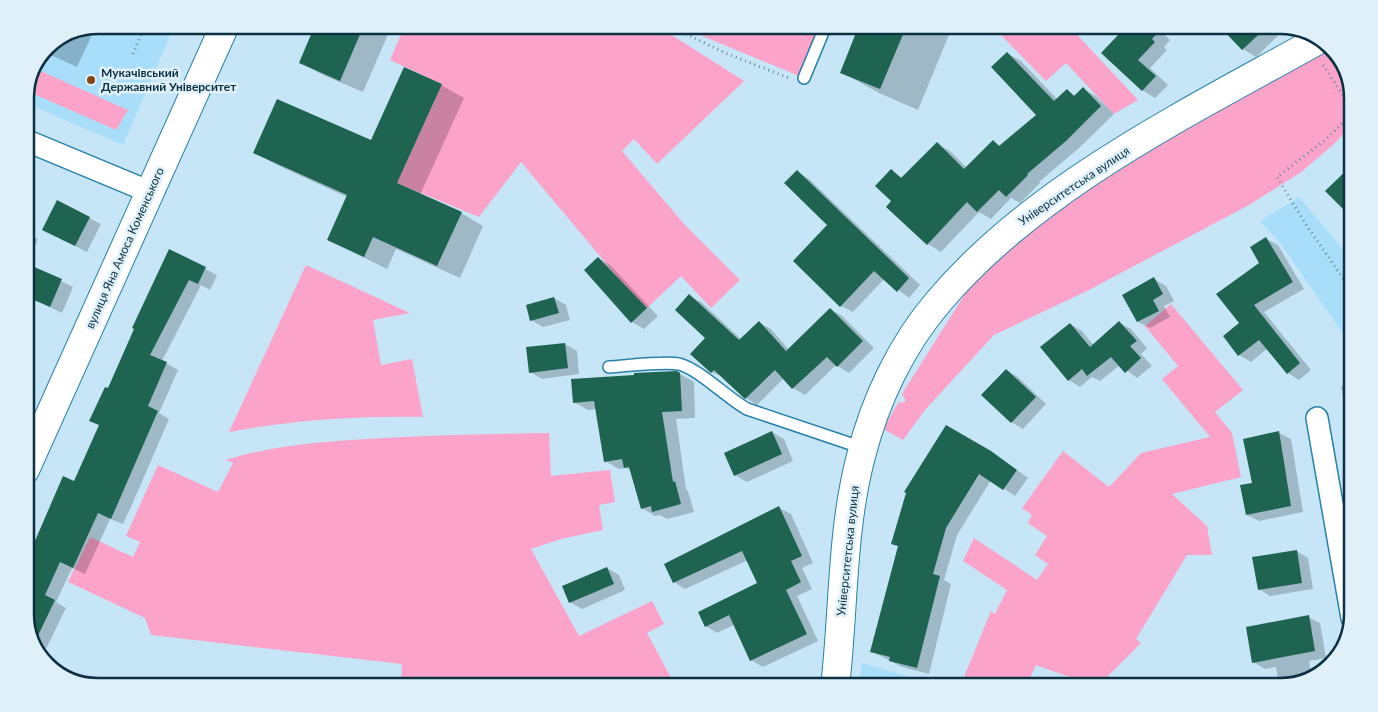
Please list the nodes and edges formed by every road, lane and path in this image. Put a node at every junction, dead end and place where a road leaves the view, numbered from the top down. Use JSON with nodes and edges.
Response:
{"nodes":[{"id":1,"x":141,"y":34,"type":"edge"},
{"id":2,"x":221,"y":34,"type":"edge"},
{"id":3,"x":686,"y":34,"type":"edge"},
{"id":4,"x":822,"y":34,"type":"edge"},
{"id":5,"x":1313,"y":43,"type":"edge"},
{"id":6,"x":1317,"y":46,"type":"edge"},
{"id":7,"x":133,"y":54,"type":"dead end"},
{"id":8,"x":801,"y":79,"type":"joint"},
{"id":9,"x":1344,"y":95,"type":"edge"},
{"id":10,"x":1344,"y":120,"type":"edge"},
{"id":11,"x":34,"y":144,"type":"edge"},
{"id":12,"x":150,"y":192,"type":"junction"},
{"id":13,"x":1344,"y":280,"type":"edge"},
{"id":14,"x":609,"y":367,"type":"dead end"},
{"id":15,"x":1317,"y":418,"type":"dead end"},
{"id":16,"x":863,"y":448,"type":"junction"},
{"id":17,"x":34,"y":450,"type":"edge"},
{"id":18,"x":1344,"y":572,"type":"edge"},
{"id":19,"x":837,"y":678,"type":"edge"}],
"edges":[{"from":1,"to":7,"type":"path"},
{"from":2,"to":12,"type":"main road","name":"вулиця Яна Амоса Коменського"},
{"from":3,"to":8,"type":"path"},
{"from":4,"to":8,"type":"lane"},
{"from":5,"to":16,"type":"main road","name":"Університетська вулиця"},
{"from":6,"to":9,"type":"path"},
{"from":10,"to":13,"type":"path"},
{"from":11,"to":12,"type":"street"},
{"from":12,"to":17,"type":"main road","name":"вулиця Яна Амоса Коменського"},
{"from":14,"to":16,"type":"lane"},
{"from":15,"to":18,"type":"street"},
{"from":16,"to":19,"type":"main road","name":"Університетська вулиця"}]}
